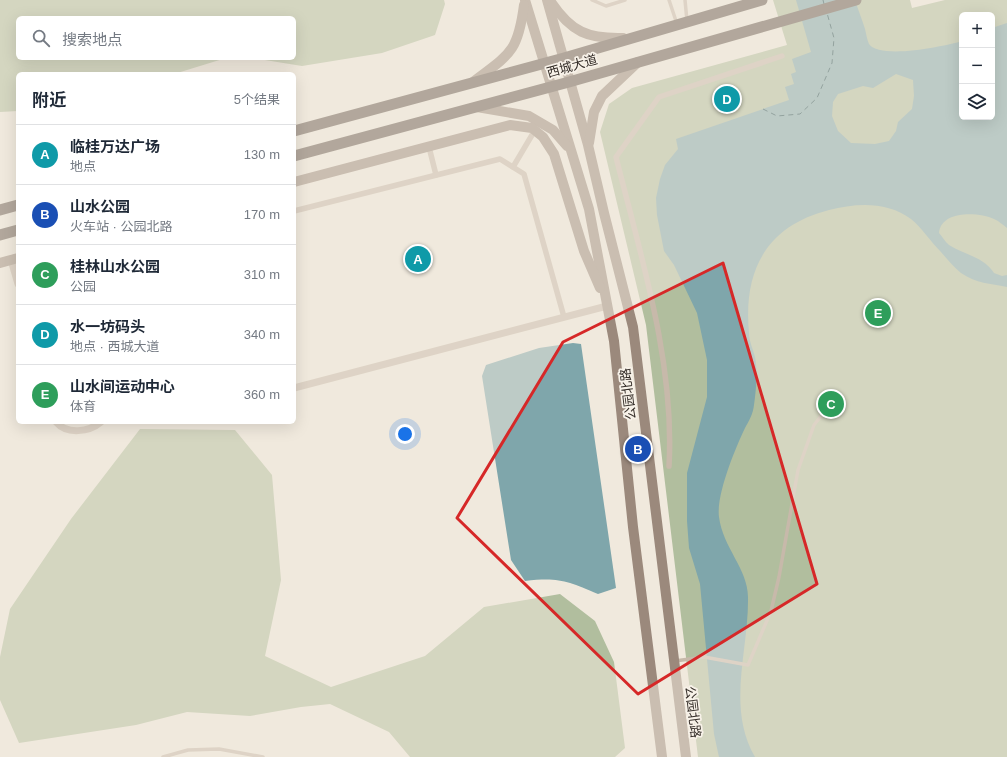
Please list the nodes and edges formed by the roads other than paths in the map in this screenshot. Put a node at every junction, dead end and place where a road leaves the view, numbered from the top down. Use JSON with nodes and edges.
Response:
{"nodes":[{"id":1,"x":525,"y":0,"type":"edge"},
{"id":2,"x":548,"y":0,"type":"edge"},
{"id":3,"x":592,"y":0,"type":"edge"},
{"id":4,"x":625,"y":0,"type":"edge"},
{"id":5,"x":685,"y":0,"type":"edge"},
{"id":6,"x":762,"y":0,"type":"edge"},
{"id":7,"x":856,"y":0,"type":"edge"},
{"id":8,"x":670,"y":1,"type":"edge"},
{"id":9,"x":751,"y":2,"type":"edge"},
{"id":10,"x":682,"y":24,"type":"junction"},
{"id":11,"x":633,"y":38,"type":"junction"},
{"id":12,"x":782,"y":56,"type":"dead end"},
{"id":13,"x":564,"y":58,"type":"junction"},
{"id":14,"x":638,"y":62,"type":"junction"},
{"id":15,"x":543,"y":64,"type":"junction"},
{"id":16,"x":569,"y":82,"type":"junction"},
{"id":17,"x":471,"y":83,"type":"junction"},
{"id":18,"x":551,"y":87,"type":"junction"},
{"id":19,"x":477,"y":107,"type":"junction"},
{"id":20,"x":296,"y":130,"type":"edge"},
{"id":21,"x":535,"y":130,"type":"junction"},
{"id":22,"x":588,"y":145,"type":"junction"},
{"id":23,"x":430,"y":147,"type":"junction"},
{"id":24,"x":571,"y":150,"type":"junction"},
{"id":25,"x":296,"y":155,"type":"edge"},
{"id":26,"x":513,"y":167,"type":"junction"},
{"id":27,"x":436,"y":175,"type":"junction"},
{"id":28,"x":296,"y":181,"type":"edge"},
{"id":29,"x":16,"y":206,"type":"edge"},
{"id":30,"x":0,"y":210,"type":"edge"},
{"id":31,"x":296,"y":210,"type":"edge"},
{"id":32,"x":16,"y":231,"type":"edge"},
{"id":33,"x":0,"y":235,"type":"edge"},
{"id":34,"x":15,"y":259,"type":"edge"},
{"id":35,"x":0,"y":263,"type":"edge"},
{"id":36,"x":607,"y":306,"type":"junction"},
{"id":37,"x":564,"y":317,"type":"junction"},
{"id":38,"x":296,"y":387,"type":"edge"},
{"id":39,"x":828,"y":407,"type":"dead end"},
{"id":40,"x":59,"y":424,"type":"edge"},
{"id":41,"x":98,"y":424,"type":"edge"},
{"id":42,"x":669,"y":466,"type":"dead end"},
{"id":43,"x":674,"y":662,"type":"junction"},
{"id":44,"x":237,"y":752,"type":"junction"},
{"id":45,"x":163,"y":757,"type":"edge"},
{"id":46,"x":238,"y":757,"type":"edge"},
{"id":47,"x":263,"y":757,"type":"edge"},
{"id":48,"x":662,"y":757,"type":"edge"},
{"id":49,"x":686,"y":757,"type":"edge"}],
"edges":[{"from":1,"to":15,"type":"main road","name":"公园北路"},
{"from":1,"to":17,"type":"main road"},
{"from":2,"to":11,"type":"main road"},
{"from":2,"to":13,"type":"main road","name":"公园北路"},
{"from":3,"to":4,"type":"lane"},
{"from":5,"to":10,"type":"lane"},
{"from":6,"to":9,"type":"highway","name":"西城大道"},
{"from":7,"to":14,"type":"highway","name":"西城大道"},
{"from":8,"to":10,"type":"lane"},
{"from":9,"to":10,"type":"highway","name":"西城大道"},
{"from":10,"to":11,"type":"highway","name":"西城大道"},
{"from":11,"to":13,"type":"highway","name":"西城大道"},
{"from":12,"to":42,"type":"street"},
{"from":13,"to":15,"type":"highway","name":"西城大道"},
{"from":13,"to":16,"type":"main road","name":"公园北路"},
{"from":14,"to":16,"type":"highway","name":"西城大道"},
{"from":14,"to":22,"type":"main road"},
{"from":15,"to":17,"type":"highway","name":"西城大道"},
{"from":15,"to":18,"type":"main road","name":"公园北路"},
{"from":16,"to":18,"type":"highway","name":"西城大道"},
{"from":16,"to":22,"type":"main road","name":"公园北路"},
{"from":17,"to":20,"type":"highway","name":"西城大道"},
{"from":18,"to":19,"type":"highway","name":"西城大道"},
{"from":18,"to":24,"type":"main road","name":"公园北路"},
{"from":19,"to":24,"type":"main road"},
{"from":19,"to":25,"type":"highway","name":"西城大道"},
{"from":21,"to":23,"type":"main road"},
{"from":21,"to":26,"type":"street"},
{"from":21,"to":36,"type":"main road"},
{"from":22,"to":43,"type":"main road","name":"公园北路"},
{"from":23,"to":27,"type":"street"},
{"from":23,"to":28,"type":"main road"},
{"from":24,"to":36,"type":"main road","name":"公园北路"},
{"from":26,"to":27,"type":"street"},
{"from":26,"to":37,"type":"street"},
{"from":27,"to":31,"type":"street"},
{"from":29,"to":30,"type":"highway"},
{"from":32,"to":33,"type":"highway"},
{"from":34,"to":35,"type":"main road"},
{"from":36,"to":37,"type":"street"},
{"from":36,"to":48,"type":"main road","name":"公园北路"},
{"from":37,"to":38,"type":"street"},
{"from":39,"to":43,"type":"lane"},
{"from":40,"to":41,"type":"street"},
{"from":43,"to":49,"type":"main road","name":"公园北路"},
{"from":44,"to":45,"type":"lane"},
{"from":44,"to":46,"type":"lane"},
{"from":44,"to":47,"type":"lane"}]}
